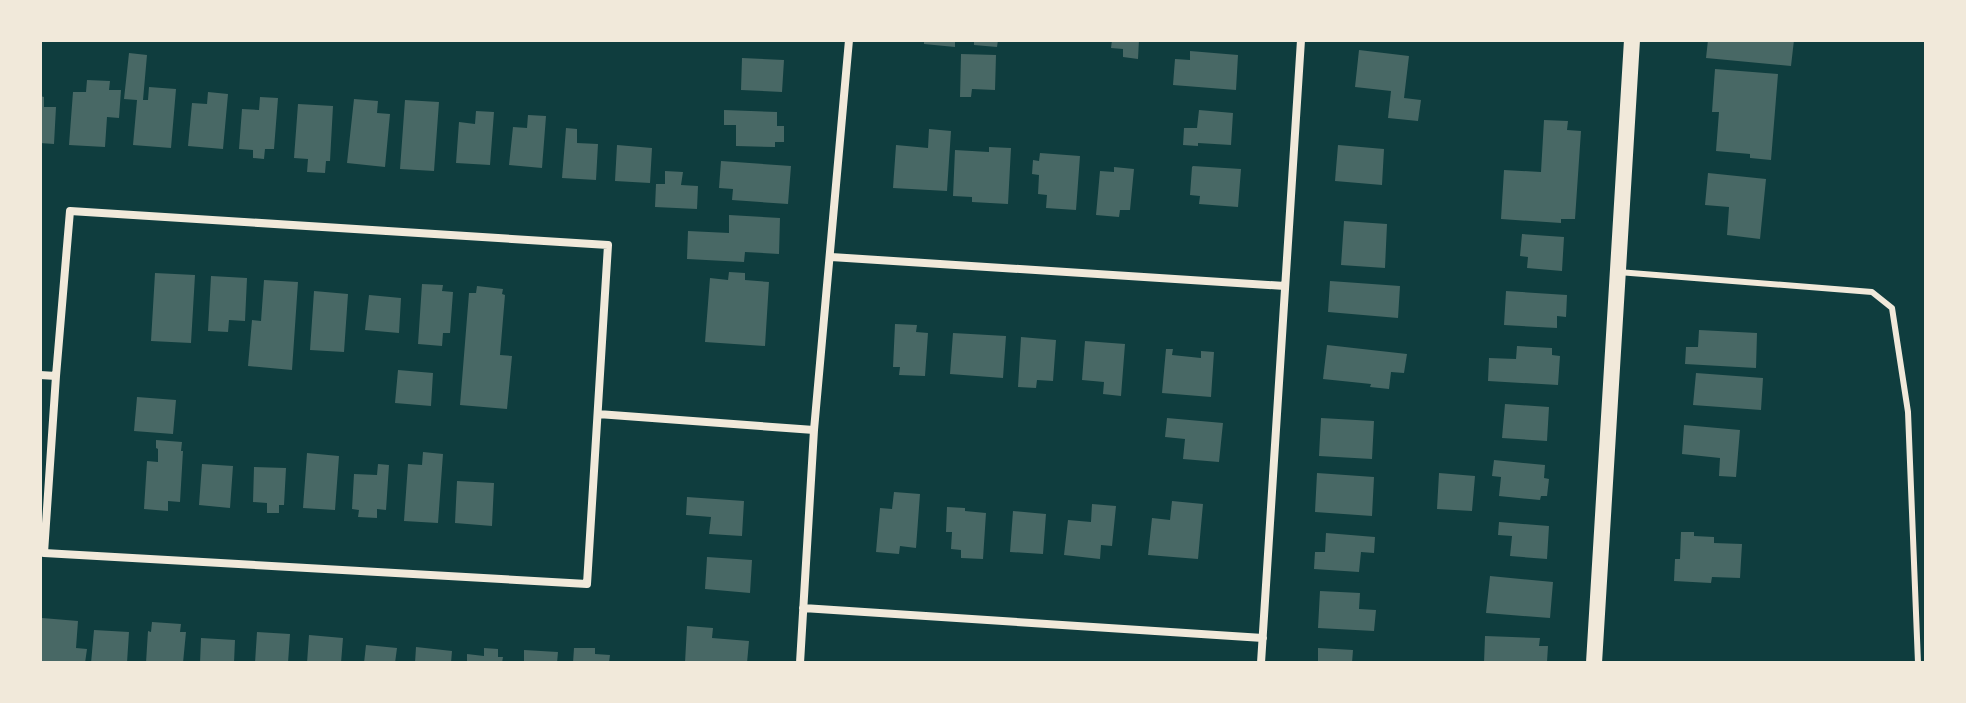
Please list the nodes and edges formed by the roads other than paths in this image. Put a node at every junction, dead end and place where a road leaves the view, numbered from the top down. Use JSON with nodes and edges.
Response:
{"nodes":[{"id":1,"x":849,"y":40,"type":"edge"},
{"id":2,"x":1301,"y":40,"type":"edge"},
{"id":3,"x":1632,"y":40,"type":"edge"},
{"id":4,"x":831,"y":257,"type":"junction"},
{"id":5,"x":1618,"y":272,"type":"junction"},
{"id":6,"x":1285,"y":286,"type":"junction"},
{"id":7,"x":40,"y":375,"type":"edge"},
{"id":8,"x":56,"y":376,"type":"junction"},
{"id":9,"x":598,"y":414,"type":"junction"},
{"id":10,"x":814,"y":430,"type":"junction"},
{"id":11,"x":803,"y":608,"type":"junction"},
{"id":12,"x":1263,"y":638,"type":"junction"},
{"id":13,"x":800,"y":663,"type":"edge"},
{"id":14,"x":1261,"y":663,"type":"edge"},
{"id":15,"x":1594,"y":663,"type":"edge"},
{"id":16,"x":1918,"y":663,"type":"edge"}],
"edges":[{"from":1,"to":4,"type":"street"},
{"from":2,"to":6,"type":"street"},
{"from":3,"to":5,"type":"main road"},
{"from":4,"to":6,"type":"street"},
{"from":4,"to":10,"type":"street"},
{"from":5,"to":15,"type":"main road"},
{"from":5,"to":16,"type":"lane"},
{"from":6,"to":12,"type":"street"},
{"from":7,"to":8,"type":"street"},
{"from":8,"to":9,"type":"street"},
{"from":8,"to":9,"type":"street"},
{"from":9,"to":10,"type":"street"},
{"from":10,"to":11,"type":"street"},
{"from":11,"to":12,"type":"street"},
{"from":11,"to":13,"type":"street"},
{"from":12,"to":14,"type":"street"}]}
